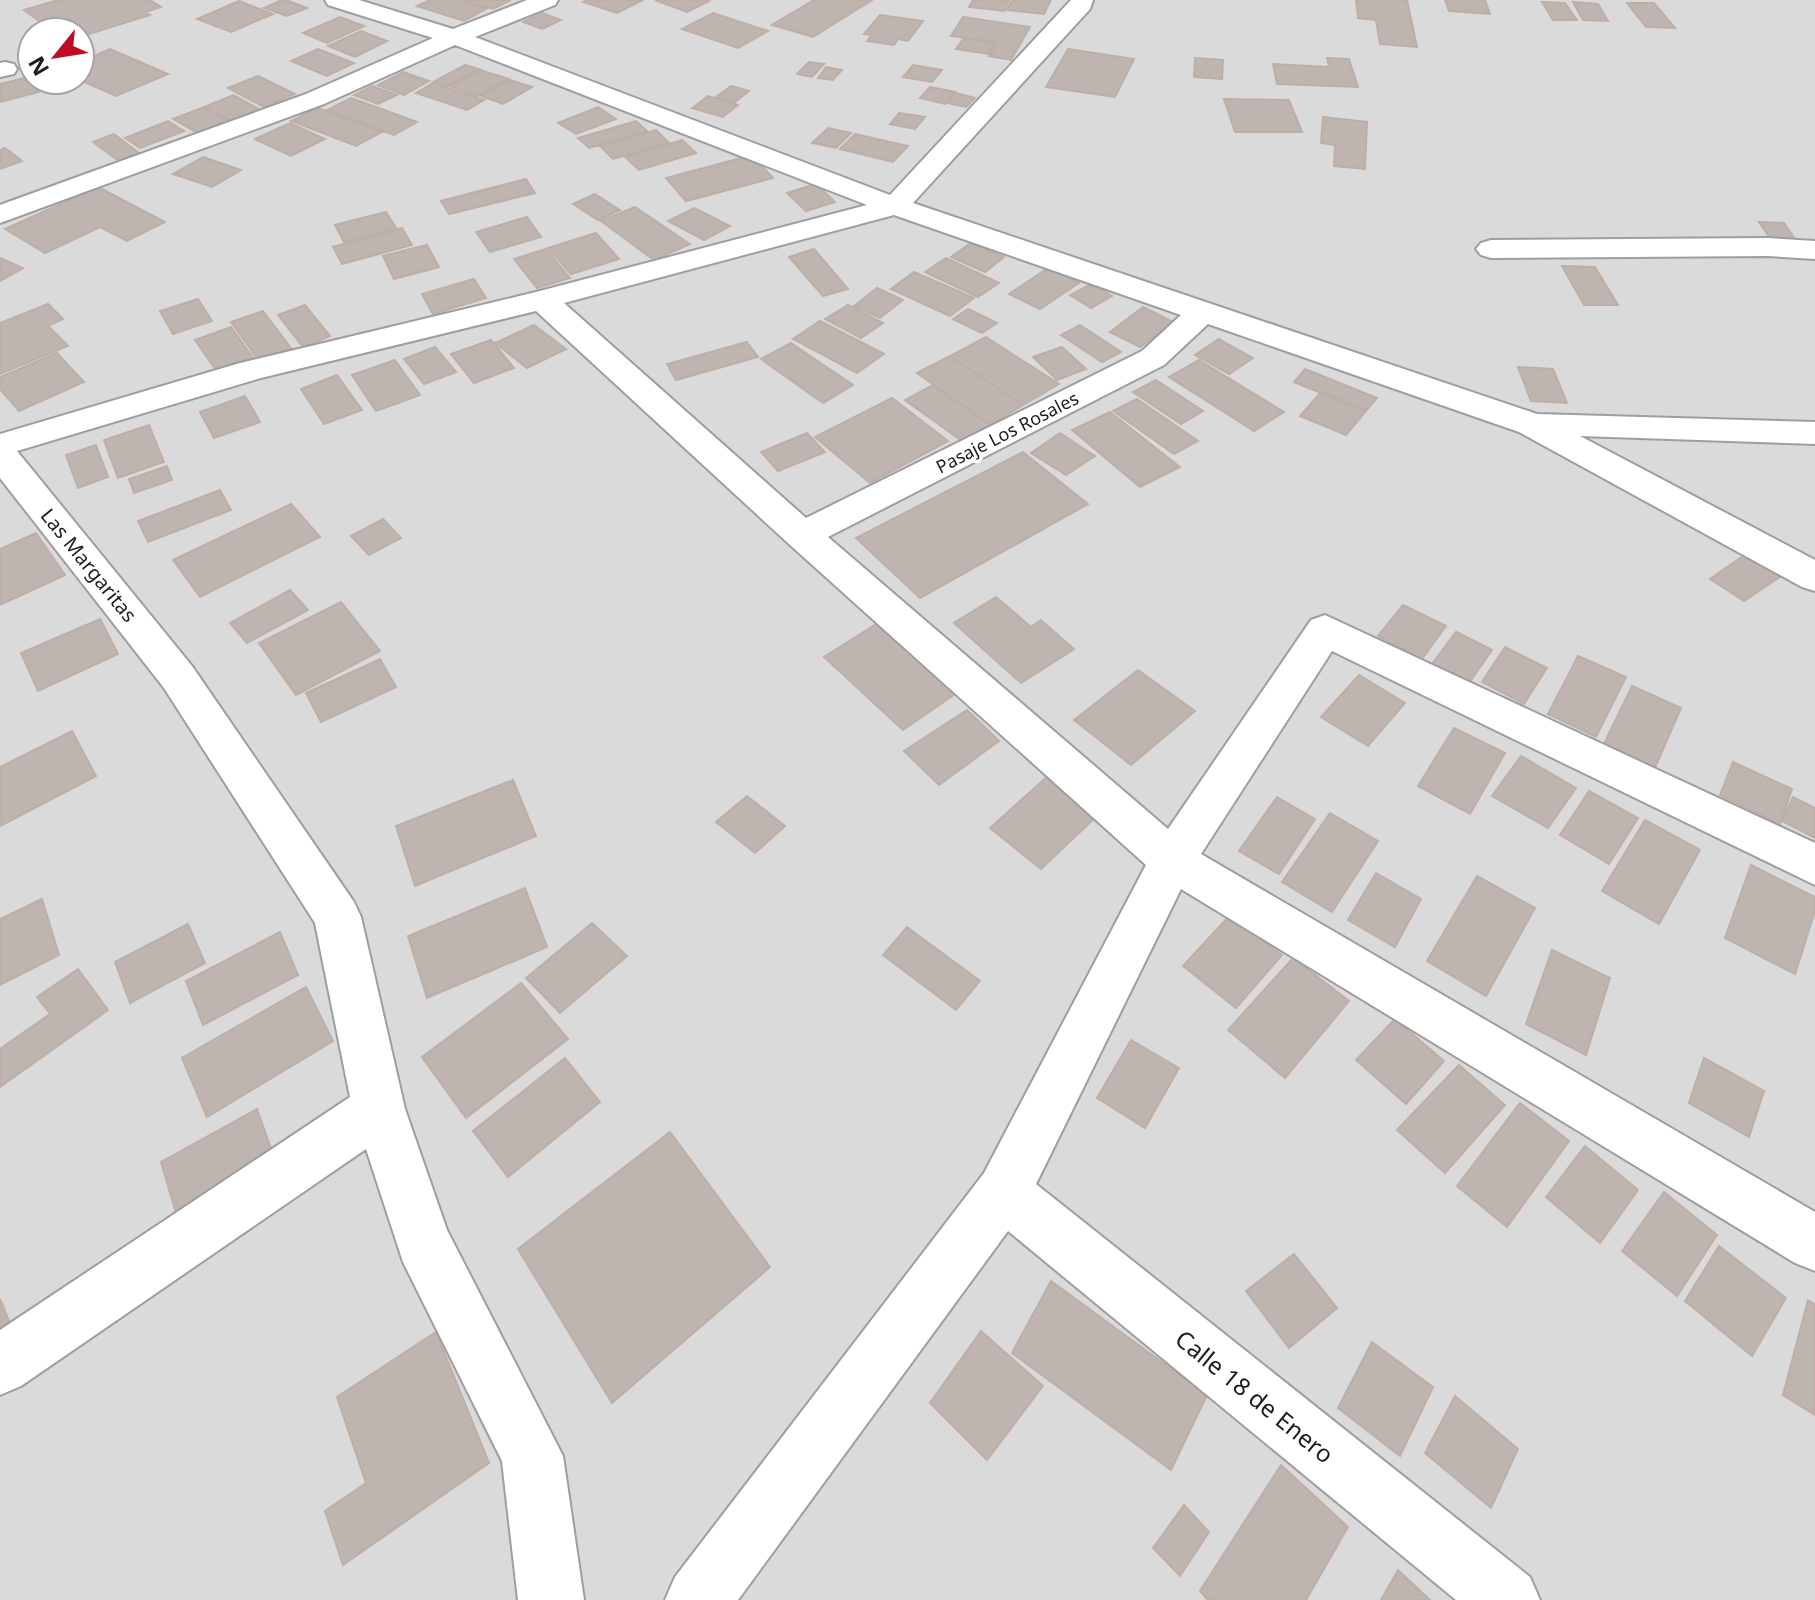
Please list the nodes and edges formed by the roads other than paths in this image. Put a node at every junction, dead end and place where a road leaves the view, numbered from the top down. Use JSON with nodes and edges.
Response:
{"nodes":[{"id":1,"x":336,"y":0,"type":"edge"},
{"id":2,"x":547,"y":0,"type":"edge"},
{"id":3,"x":1082,"y":0,"type":"edge"},
{"id":4,"x":454,"y":37,"type":"junction"},
{"id":5,"x":895,"y":206,"type":"junction"},
{"id":6,"x":0,"y":215,"type":"edge"},
{"id":7,"x":1491,"y":249,"type":"dead end"},
{"id":8,"x":1815,"y":250,"type":"edge"},
{"id":9,"x":542,"y":300,"type":"junction"},
{"id":10,"x":1201,"y":313,"type":"junction"},
{"id":11,"x":1531,"y":424,"type":"junction"},
{"id":12,"x":1815,"y":433,"type":"edge"},
{"id":13,"x":0,"y":445,"type":"edge"},
{"id":14,"x":0,"y":454,"type":"edge"},
{"id":15,"x":802,"y":535,"type":"junction"},
{"id":16,"x":1815,"y":577,"type":"edge"},
{"id":17,"x":1172,"y":860,"type":"junction"},
{"id":18,"x":1815,"y":865,"type":"edge"},
{"id":19,"x":379,"y":1109,"type":"junction"},
{"id":20,"x":1003,"y":1192,"type":"junction"},
{"id":21,"x":1815,"y":1243,"type":"edge"},
{"id":22,"x":0,"y":1365,"type":"edge"},
{"id":23,"x":551,"y":1600,"type":"edge"},
{"id":24,"x":698,"y":1600,"type":"edge"},
{"id":25,"x":1507,"y":1600,"type":"edge"}],
"edges":[{"from":1,"to":4,"type":"street"},
{"from":2,"to":4,"type":"street"},
{"from":3,"to":5,"type":"street"},
{"from":4,"to":5,"type":"street"},
{"from":4,"to":6,"type":"street"},
{"from":5,"to":9,"type":"street"},
{"from":5,"to":10,"type":"street"},
{"from":7,"to":8,"type":"street"},
{"from":9,"to":13,"type":"street"},
{"from":9,"to":15,"type":"street"},
{"from":10,"to":11,"type":"street"},
{"from":10,"to":15,"type":"street","name":"Pasaje Los Rosales"},
{"from":11,"to":12,"type":"street"},
{"from":11,"to":16,"type":"street"},
{"from":14,"to":19,"type":"street","name":"Las Margaritas"},
{"from":15,"to":17,"type":"street"},
{"from":17,"to":18,"type":"street"},
{"from":17,"to":20,"type":"street"},
{"from":17,"to":21,"type":"street"},
{"from":19,"to":22,"type":"street"},
{"from":19,"to":23,"type":"street","name":"Las Margaritas"},
{"from":20,"to":24,"type":"street"},
{"from":20,"to":25,"type":"street","name":"Calle 18 de Enero"}]}
